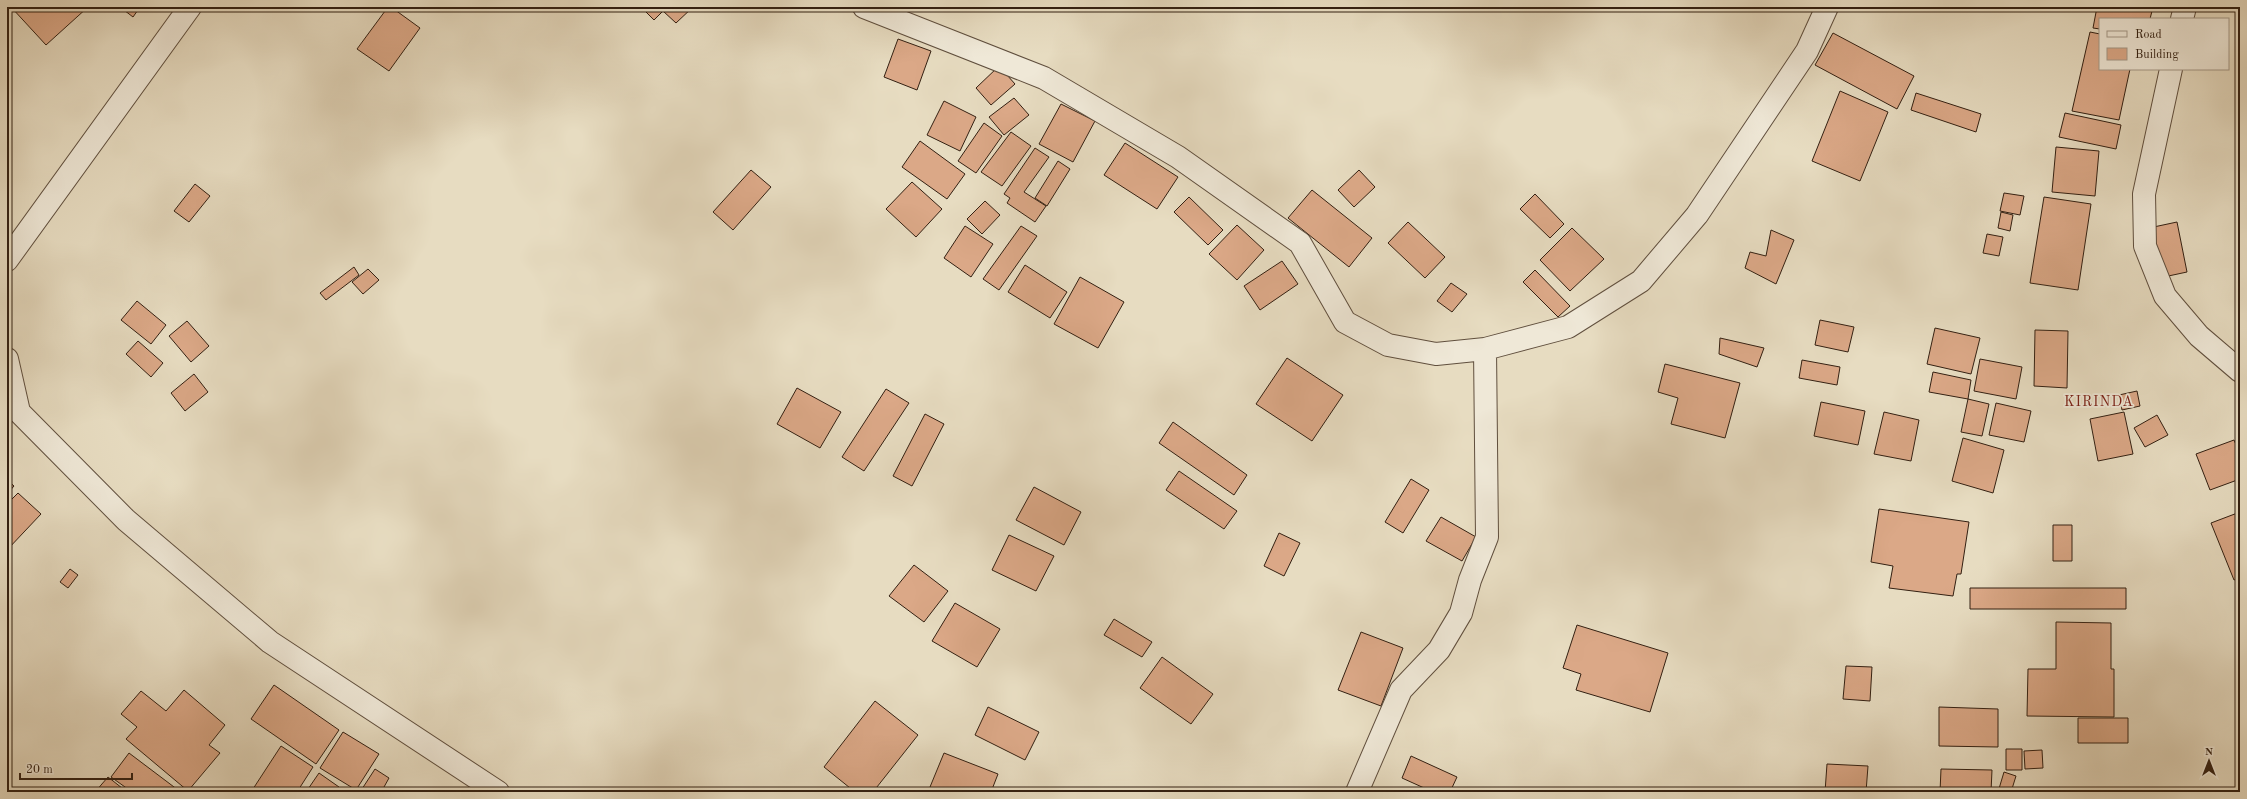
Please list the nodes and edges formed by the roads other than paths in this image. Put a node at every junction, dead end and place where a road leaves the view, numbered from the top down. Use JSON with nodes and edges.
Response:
{"nodes":[{"id":1,"x":190,"y":7,"type":"edge"},
{"id":2,"x":864,"y":7,"type":"edge"},
{"id":3,"x":1826,"y":7,"type":"edge"},
{"id":4,"x":2185,"y":7,"type":"edge"},
{"id":5,"x":2182,"y":18,"type":"edge"},
{"id":6,"x":2171,"y":70,"type":"edge"},
{"id":7,"x":7,"y":260,"type":"edge"},
{"id":8,"x":1485,"y":349,"type":"junction"},
{"id":9,"x":7,"y":359,"type":"edge"},
{"id":10,"x":2240,"y":371,"type":"edge"},
{"id":11,"x":13,"y":409,"type":"edge"},
{"id":12,"x":498,"y":792,"type":"edge"},
{"id":13,"x":1357,"y":792,"type":"edge"}],
"edges":[{"from":1,"to":7,"type":"street"},
{"from":2,"to":8,"type":"street"},
{"from":3,"to":8,"type":"street"},
{"from":4,"to":5,"type":"street"},
{"from":6,"to":10,"type":"street"},
{"from":8,"to":13,"type":"street"},
{"from":9,"to":11,"type":"street"},
{"from":11,"to":12,"type":"street"}]}
